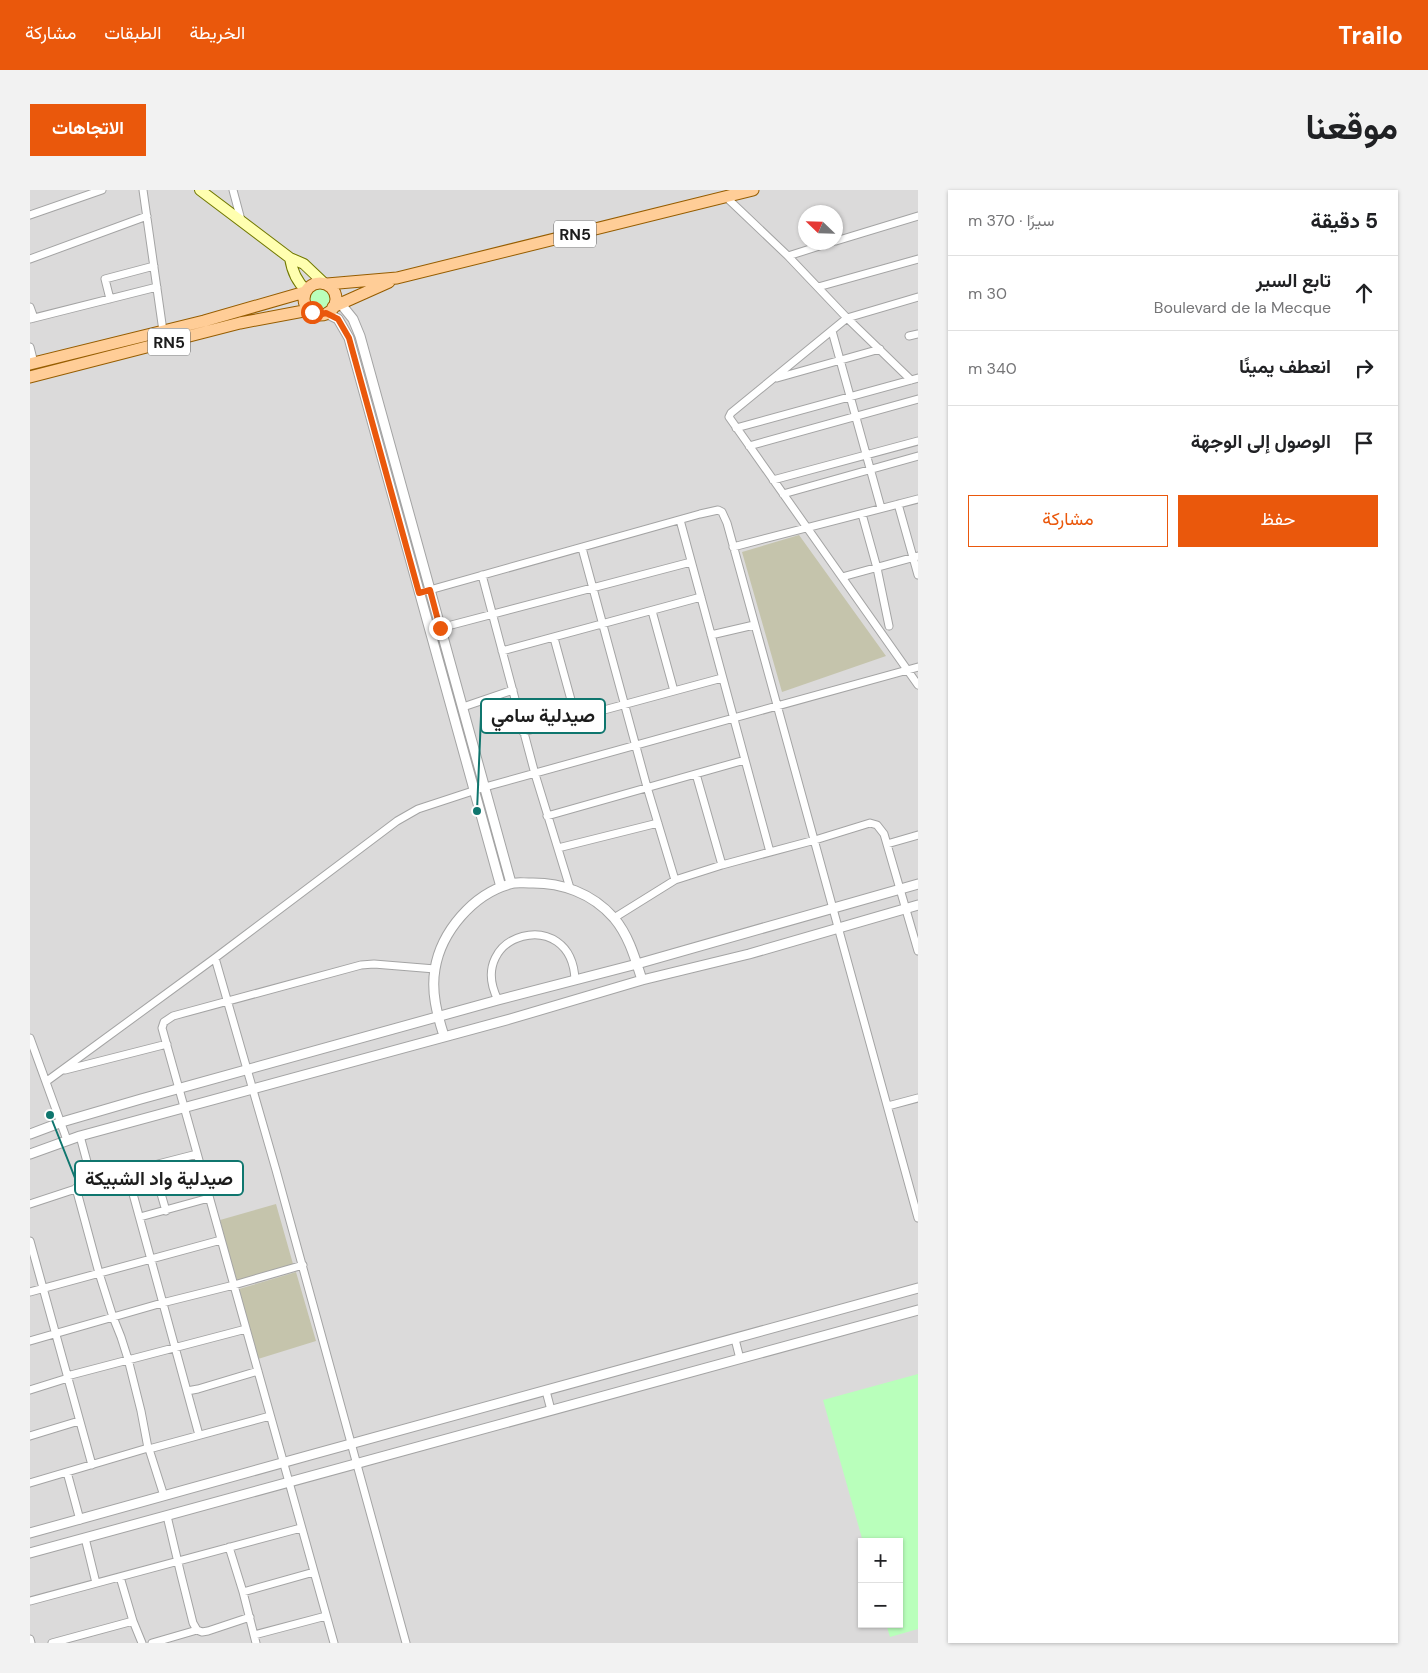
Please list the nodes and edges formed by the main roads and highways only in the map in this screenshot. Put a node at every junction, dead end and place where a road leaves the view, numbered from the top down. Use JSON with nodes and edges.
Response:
{"nodes":[{"id":1,"x":200,"y":190,"type":"edge"},
{"id":2,"x":753,"y":190,"type":"edge"},
{"id":3,"x":290,"y":258,"type":"junction"},
{"id":4,"x":397,"y":278,"type":"junction"},
{"id":5,"x":325,"y":284,"type":"junction"},
{"id":6,"x":306,"y":291,"type":"junction"},
{"id":7,"x":334,"y":305,"type":"junction"},
{"id":8,"x":309,"y":310,"type":"junction"},
{"id":9,"x":32,"y":363,"type":"edge"},
{"id":10,"x":30,"y":377,"type":"edge"}],
"edges":[{"from":1,"to":3,"type":"main road"},
{"from":2,"to":4,"type":"main road","number":"RN5"},
{"from":3,"to":5,"type":"main road"},
{"from":3,"to":6,"type":"main road"},
{"from":4,"to":5,"type":"main road","number":"RN5"},
{"from":4,"to":7,"type":"main road","number":"RN5"},
{"from":5,"to":6,"type":"main road","number":"RN5"},
{"from":5,"to":7,"type":"main road"},
{"from":6,"to":8,"type":"main road"},
{"from":6,"to":9,"type":"main road","number":"RN5"},
{"from":7,"to":8,"type":"main road","number":"RN5"},
{"from":8,"to":10,"type":"main road","number":"RN5"}]}
